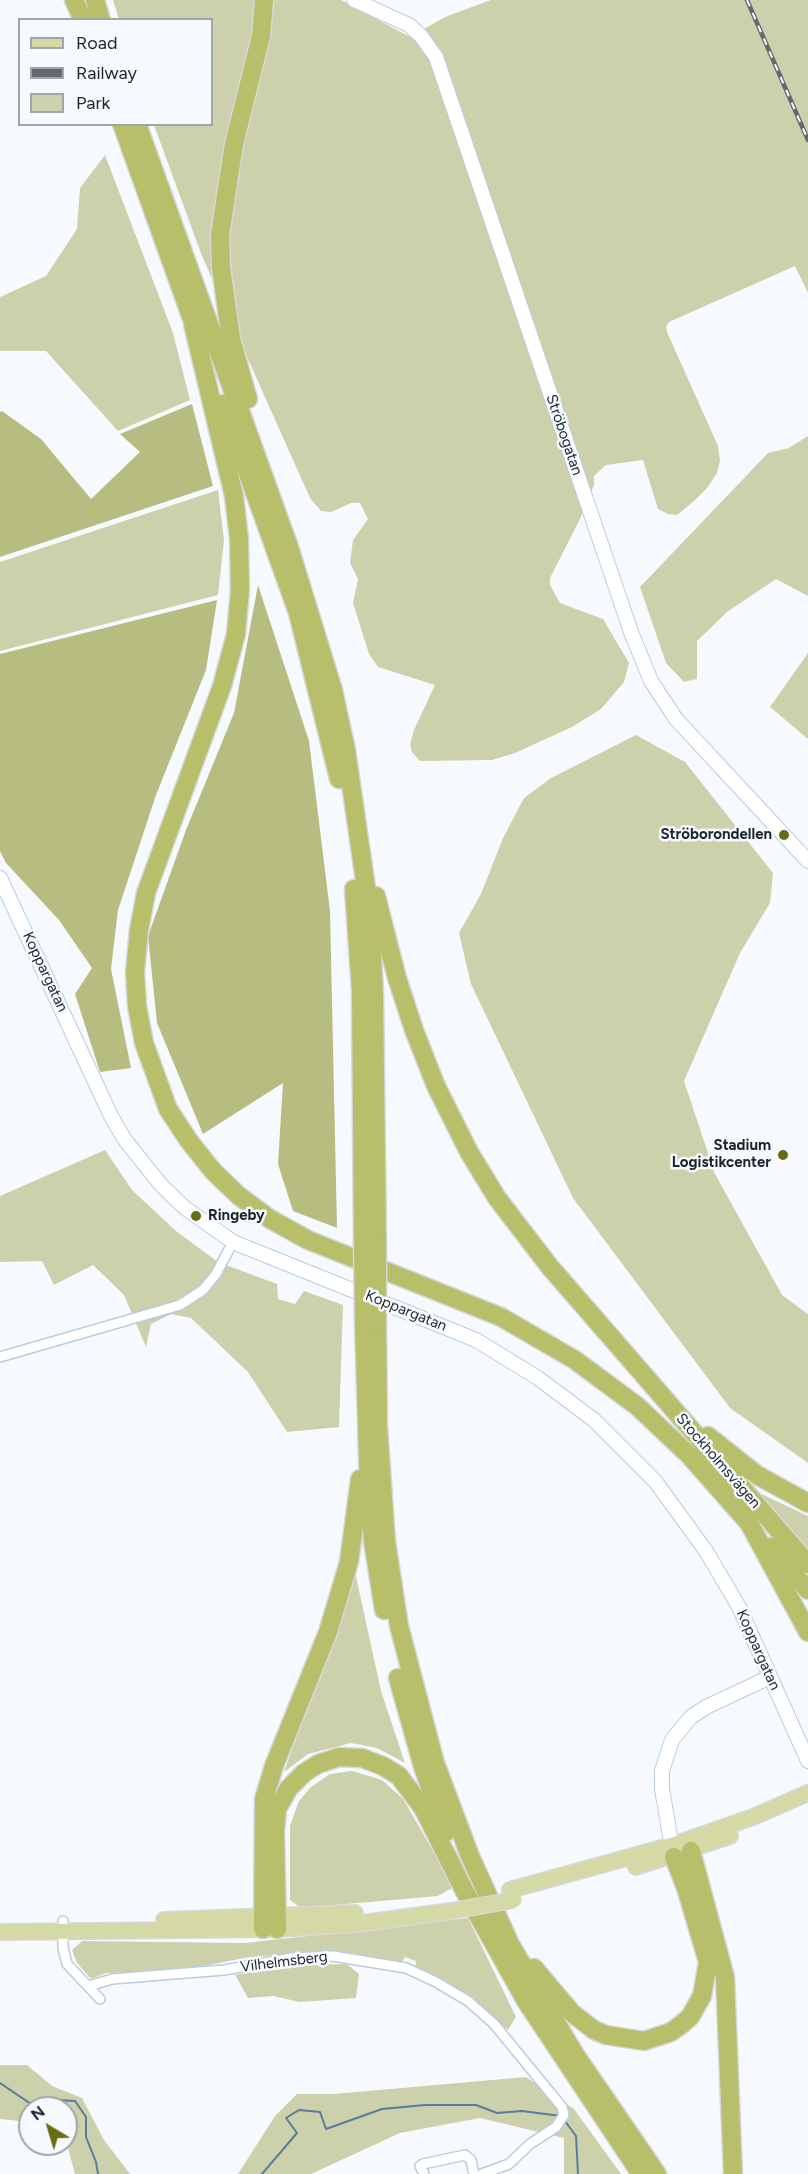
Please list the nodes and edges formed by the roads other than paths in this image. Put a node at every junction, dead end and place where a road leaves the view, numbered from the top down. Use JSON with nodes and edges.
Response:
{"nodes":[{"id":1,"x":74,"y":0,"type":"edge"},
{"id":2,"x":79,"y":0,"type":"edge"},
{"id":3,"x":95,"y":0,"type":"edge"},
{"id":4,"x":264,"y":0,"type":"edge"},
{"id":5,"x":354,"y":0,"type":"edge"},
{"id":6,"x":83,"y":18,"type":"edge"},
{"id":7,"x":84,"y":18,"type":"edge"},
{"id":8,"x":100,"y":18,"type":"edge"},
{"id":9,"x":123,"y":126,"type":"edge"},
{"id":10,"x":138,"y":126,"type":"edge"},
{"id":11,"x":193,"y":324,"type":"junction"},
{"id":12,"x":264,"y":474,"type":"junction"},
{"id":13,"x":358,"y":830,"type":"junction"},
{"id":14,"x":808,"y":861,"type":"edge"},
{"id":15,"x":0,"y":878,"type":"edge"},
{"id":16,"x":370,"y":1240,"type":"junction"},
{"id":17,"x":233,"y":1242,"type":"junction"},
{"id":18,"x":370,"y":1324,"type":"junction"},
{"id":19,"x":0,"y":1357,"type":"edge"},
{"id":20,"x":667,"y":1402,"type":"junction"},
{"id":21,"x":365,"y":1424,"type":"junction"},
{"id":22,"x":808,"y":1503,"type":"edge"},
{"id":23,"x":749,"y":1523,"type":"junction"},
{"id":24,"x":808,"y":1564,"type":"edge"},
{"id":25,"x":808,"y":1590,"type":"edge"},
{"id":26,"x":808,"y":1632,"type":"edge"},
{"id":27,"x":770,"y":1677,"type":"junction"},
{"id":28,"x":808,"y":1761,"type":"edge"},
{"id":29,"x":808,"y":1792,"type":"edge"},
{"id":30,"x":797,"y":1805,"type":"edge"},
{"id":31,"x":681,"y":1848,"type":"junction"},
{"id":32,"x":470,"y":1856,"type":"junction"},
{"id":33,"x":0,"y":1922,"type":"edge"},
{"id":34,"x":270,"y":1923,"type":"junction"},
{"id":35,"x":63,"y":1927,"type":"junction"},
{"id":36,"x":0,"y":1932,"type":"edge"},
{"id":37,"x":489,"y":1932,"type":"junction"},
{"id":38,"x":88,"y":1986,"type":"junction"},
{"id":39,"x":100,"y":1999,"type":"dead end"},
{"id":40,"x":424,"y":2174,"type":"edge"},
{"id":41,"x":474,"y":2174,"type":"edge"},
{"id":42,"x":482,"y":2174,"type":"edge"},
{"id":43,"x":641,"y":2174,"type":"edge"},
{"id":44,"x":657,"y":2174,"type":"edge"},
{"id":45,"x":733,"y":2174,"type":"edge"}],
"edges":[{"from":1,"to":6,"type":"highway"},
{"from":2,"to":7,"type":"highway"},
{"from":3,"to":8,"type":"highway"},
{"from":4,"to":12,"type":"highway"},
{"from":5,"to":14,"type":"street","name":"Ströbogatan"},
{"from":9,"to":11,"type":"highway"},
{"from":10,"to":12,"type":"highway"},
{"from":11,"to":16,"type":"highway"},
{"from":11,"to":23,"type":"highway"},
{"from":12,"to":13,"type":"highway"},
{"from":13,"to":16,"type":"highway"},
{"from":13,"to":20,"type":"highway","name":"Stockholmsvägen"},
{"from":15,"to":17,"type":"street","name":"Koppargatan"},
{"from":16,"to":18,"type":"highway","bridge":true},
{"from":17,"to":19,"type":"street"},
{"from":17,"to":27,"type":"street","name":"Koppargatan"},
{"from":18,"to":21,"type":"highway"},
{"from":18,"to":32,"type":"highway"},
{"from":20,"to":22,"type":"highway"},
{"from":20,"to":24,"type":"highway","name":"Stockholmsvägen"},
{"from":21,"to":34,"type":"highway"},
{"from":21,"to":37,"type":"highway"},
{"from":23,"to":25,"type":"highway","name":"Stockholmsvägen"},
{"from":23,"to":26,"type":"highway"},
{"from":27,"to":28,"type":"street","name":"Koppargatan"},
{"from":27,"to":31,"type":"street"},
{"from":29,"to":30,"type":"main road"},
{"from":30,"to":31,"type":"main road"},
{"from":31,"to":32,"type":"highway"},
{"from":31,"to":34,"type":"main road","bridge":true},
{"from":31,"to":45,"type":"highway"},
{"from":32,"to":44,"type":"highway"},
{"from":33,"to":35,"type":"main road"},
{"from":34,"to":35,"type":"main road"},
{"from":34,"to":37,"type":"highway"},
{"from":35,"to":36,"type":"main road"},
{"from":35,"to":38,"type":"street"},
{"from":37,"to":43,"type":"highway"},
{"from":38,"to":39,"type":"street"},
{"from":38,"to":42,"type":"street","name":"Vilhelmsberg"},
{"from":40,"to":41,"type":"street"}]}
